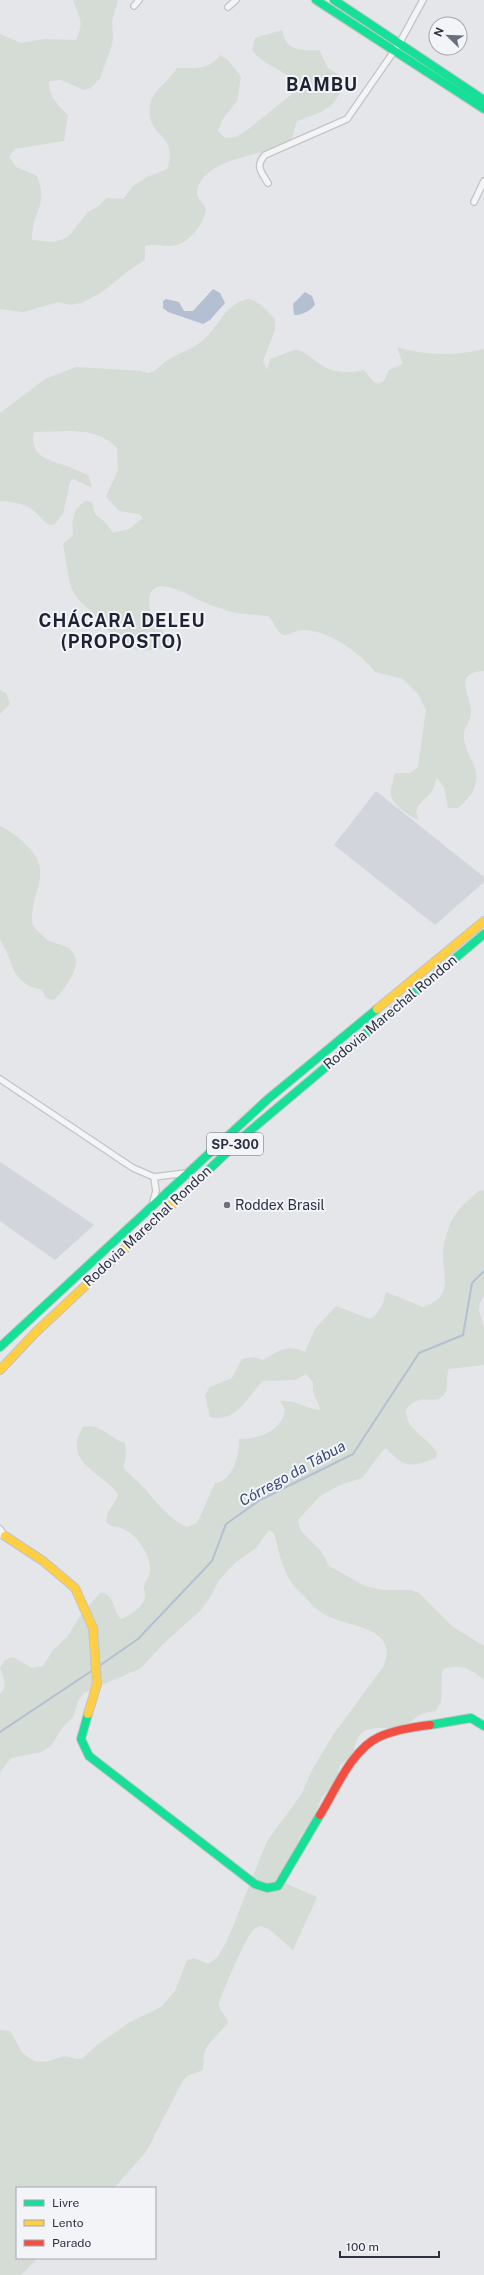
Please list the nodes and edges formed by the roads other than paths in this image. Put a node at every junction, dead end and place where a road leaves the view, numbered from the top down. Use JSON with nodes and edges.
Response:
{"nodes":[{"id":1,"x":139,"y":0,"type":"edge"},
{"id":2,"x":236,"y":0,"type":"edge"},
{"id":3,"x":316,"y":0,"type":"edge"},
{"id":4,"x":334,"y":0,"type":"edge"},
{"id":5,"x":423,"y":0,"type":"edge"},
{"id":6,"x":341,"y":5,"type":"junction"},
{"id":7,"x":134,"y":6,"type":"dead end"},
{"id":8,"x":228,"y":7,"type":"dead end"},
{"id":9,"x":336,"y":13,"type":"junction"},
{"id":10,"x":397,"y":48,"type":"junction"},
{"id":11,"x":484,"y":100,"type":"edge"},
{"id":12,"x":484,"y":109,"type":"edge"},
{"id":13,"x":484,"y":181,"type":"edge"},
{"id":14,"x":268,"y":183,"type":"dead end"},
{"id":15,"x":474,"y":202,"type":"dead end"},
{"id":16,"x":484,"y":921,"type":"edge"},
{"id":17,"x":484,"y":934,"type":"edge"},
{"id":18,"x":0,"y":1078,"type":"edge"},
{"id":19,"x":186,"y":1173,"type":"junction"},
{"id":20,"x":154,"y":1178,"type":"junction"},
{"id":21,"x":152,"y":1205,"type":"junction"},
{"id":22,"x":0,"y":1347,"type":"edge"},
{"id":23,"x":0,"y":1370,"type":"edge"},
{"id":24,"x":2,"y":1533,"type":"edge"},
{"id":25,"x":484,"y":1726,"type":"edge"}],
"edges":[{"from":1,"to":7,"type":"street"},
{"from":2,"to":8,"type":"street"},
{"from":3,"to":9,"type":"main road"},
{"from":4,"to":6,"type":"main road"},
{"from":5,"to":10,"type":"street"},
{"from":6,"to":9,"type":"main road"},
{"from":6,"to":10,"type":"main road"},
{"from":9,"to":10,"type":"main road"},
{"from":10,"to":11,"type":"main road"},
{"from":10,"to":12,"type":"main road"},
{"from":10,"to":14,"type":"street"},
{"from":13,"to":15,"type":"street"},
{"from":16,"to":19,"type":"main road","name":"Rodovia Marechal Rondon","number":"SP-300"},
{"from":17,"to":23,"type":"main road","name":"Rodovia Marechal Rondon","number":"SP-300"},
{"from":18,"to":20,"type":"street"},
{"from":19,"to":20,"type":"street"},
{"from":19,"to":21,"type":"main road","name":"Rodovia Marechal Rondon","number":"SP-300"},
{"from":20,"to":21,"type":"street"},
{"from":21,"to":22,"type":"main road","name":"Rodovia Marechal Rondon","number":"SP-300"},
{"from":24,"to":25,"type":"main road"}]}
